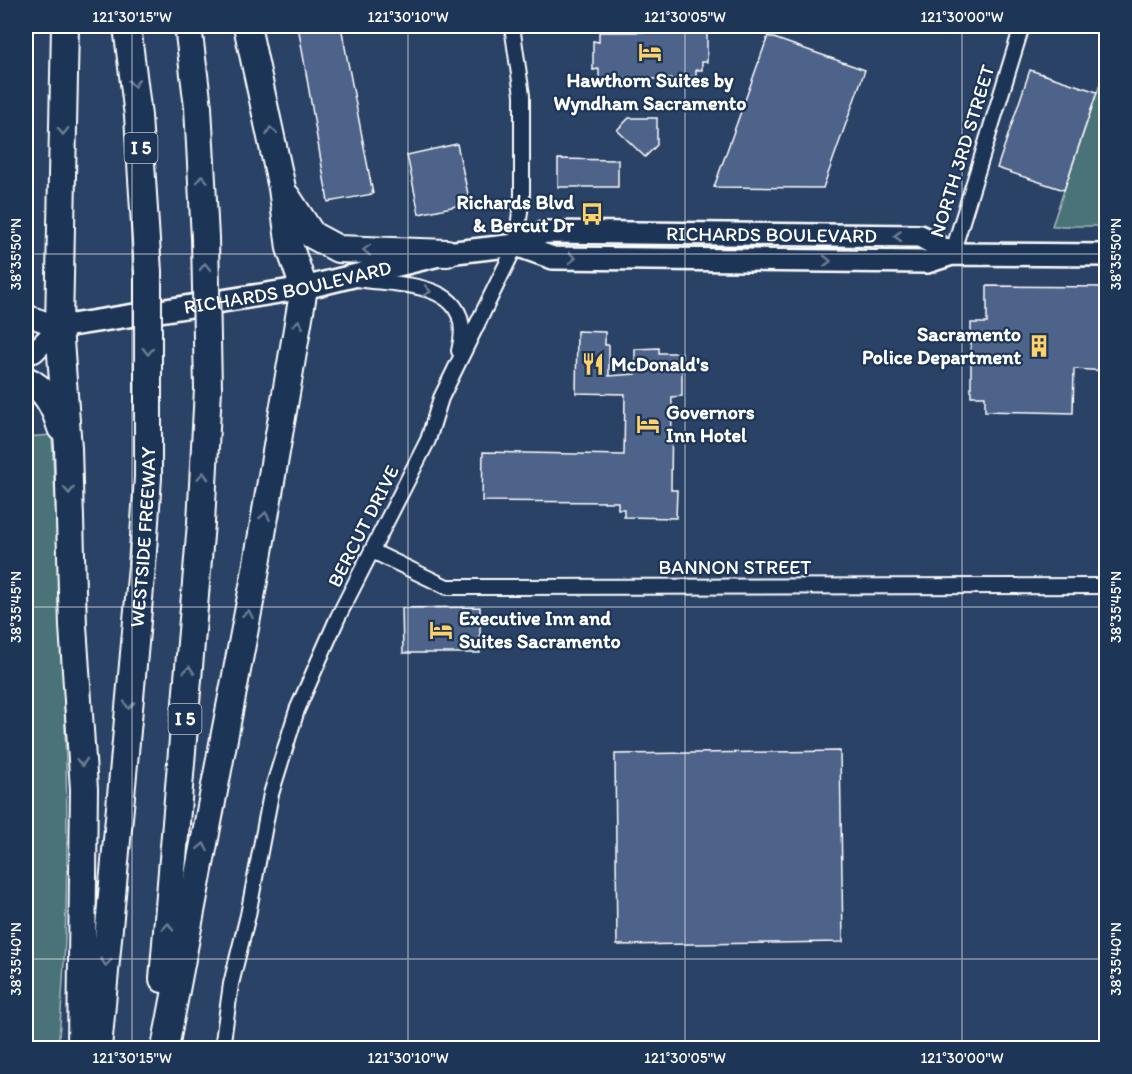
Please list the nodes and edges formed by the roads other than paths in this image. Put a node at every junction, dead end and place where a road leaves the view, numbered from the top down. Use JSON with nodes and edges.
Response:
{"nodes":[{"id":1,"x":65,"y":26,"type":"edge"},
{"id":2,"x":127,"y":26,"type":"edge"},
{"id":3,"x":188,"y":26,"type":"edge"},
{"id":4,"x":247,"y":26,"type":"edge"},
{"id":5,"x":512,"y":26,"type":"edge"},
{"id":6,"x":1022,"y":26,"type":"edge"},
{"id":7,"x":282,"y":189,"type":"junction"},
{"id":8,"x":516,"y":244,"type":"junction"},
{"id":9,"x":447,"y":253,"type":"junction"},
{"id":10,"x":952,"y":254,"type":"junction"},
{"id":11,"x":1107,"y":255,"type":"edge"},
{"id":12,"x":349,"y":278,"type":"junction"},
{"id":13,"x":304,"y":288,"type":"junction"},
{"id":14,"x":26,"y":315,"type":"edge"},
{"id":15,"x":59,"y":327,"type":"junction"},
{"id":16,"x":26,"y":353,"type":"edge"},
{"id":17,"x":453,"y":372,"type":"junction"},
{"id":18,"x":26,"y":380,"type":"edge"},
{"id":19,"x":68,"y":448,"type":"junction"},
{"id":20,"x":372,"y":551,"type":"junction"},
{"id":21,"x":1107,"y":586,"type":"edge"},
{"id":22,"x":81,"y":1048,"type":"edge"},
{"id":23,"x":98,"y":1048,"type":"edge"},
{"id":24,"x":158,"y":1048,"type":"edge"},
{"id":25,"x":165,"y":1048,"type":"edge"},
{"id":26,"x":222,"y":1048,"type":"edge"}],
"edges":[{"from":1,"to":15,"type":"highway","one_way":true},
{"from":2,"to":23,"type":"highway","name":"WESTSIDE FREEWAY","number":"I 5","one_way":true,"bridge":true},
{"from":24,"to":3,"type":"highway","number":"I 5","one_way":true,"bridge":true},
{"from":7,"to":4,"type":"highway","one_way":true},
{"from":5,"to":8,"type":"street","name":"BERCUT DRIVE"},
{"from":6,"to":10,"type":"street","name":"NORTH 3RD STREET"},
{"from":9,"to":7,"type":"highway","one_way":true},
{"from":7,"to":13,"type":"highway"},
{"from":8,"to":9,"type":"main road","name":"RICHARDS BOULEVARD"},
{"from":8,"to":10,"type":"main road","name":"RICHARDS BOULEVARD"},
{"from":8,"to":17,"type":"street","name":"BERCUT DRIVE"},
{"from":9,"to":12,"type":"main road","name":"RICHARDS BOULEVARD"},
{"from":10,"to":11,"type":"main road","name":"RICHARDS BOULEVARD"},
{"from":12,"to":13,"type":"main road","name":"RICHARDS BOULEVARD"},
{"from":12,"to":17,"type":"street","one_way":true},
{"from":13,"to":15,"type":"main road","name":"RICHARDS BOULEVARD"},
{"from":25,"to":13,"type":"highway","one_way":true},
{"from":14,"to":15,"type":"street","name":"RICHARDS BOULEVARD"},
{"from":15,"to":16,"type":"street"},
{"from":15,"to":19,"type":"highway"},
{"from":17,"to":20,"type":"street","name":"BERCUT DRIVE"},
{"from":18,"to":19,"type":"highway"},
{"from":19,"to":22,"type":"highway","one_way":true},
{"from":20,"to":21,"type":"street","name":"BANNON STREET"},
{"from":20,"to":26,"type":"street","name":"BERCUT DRIVE"}]}
